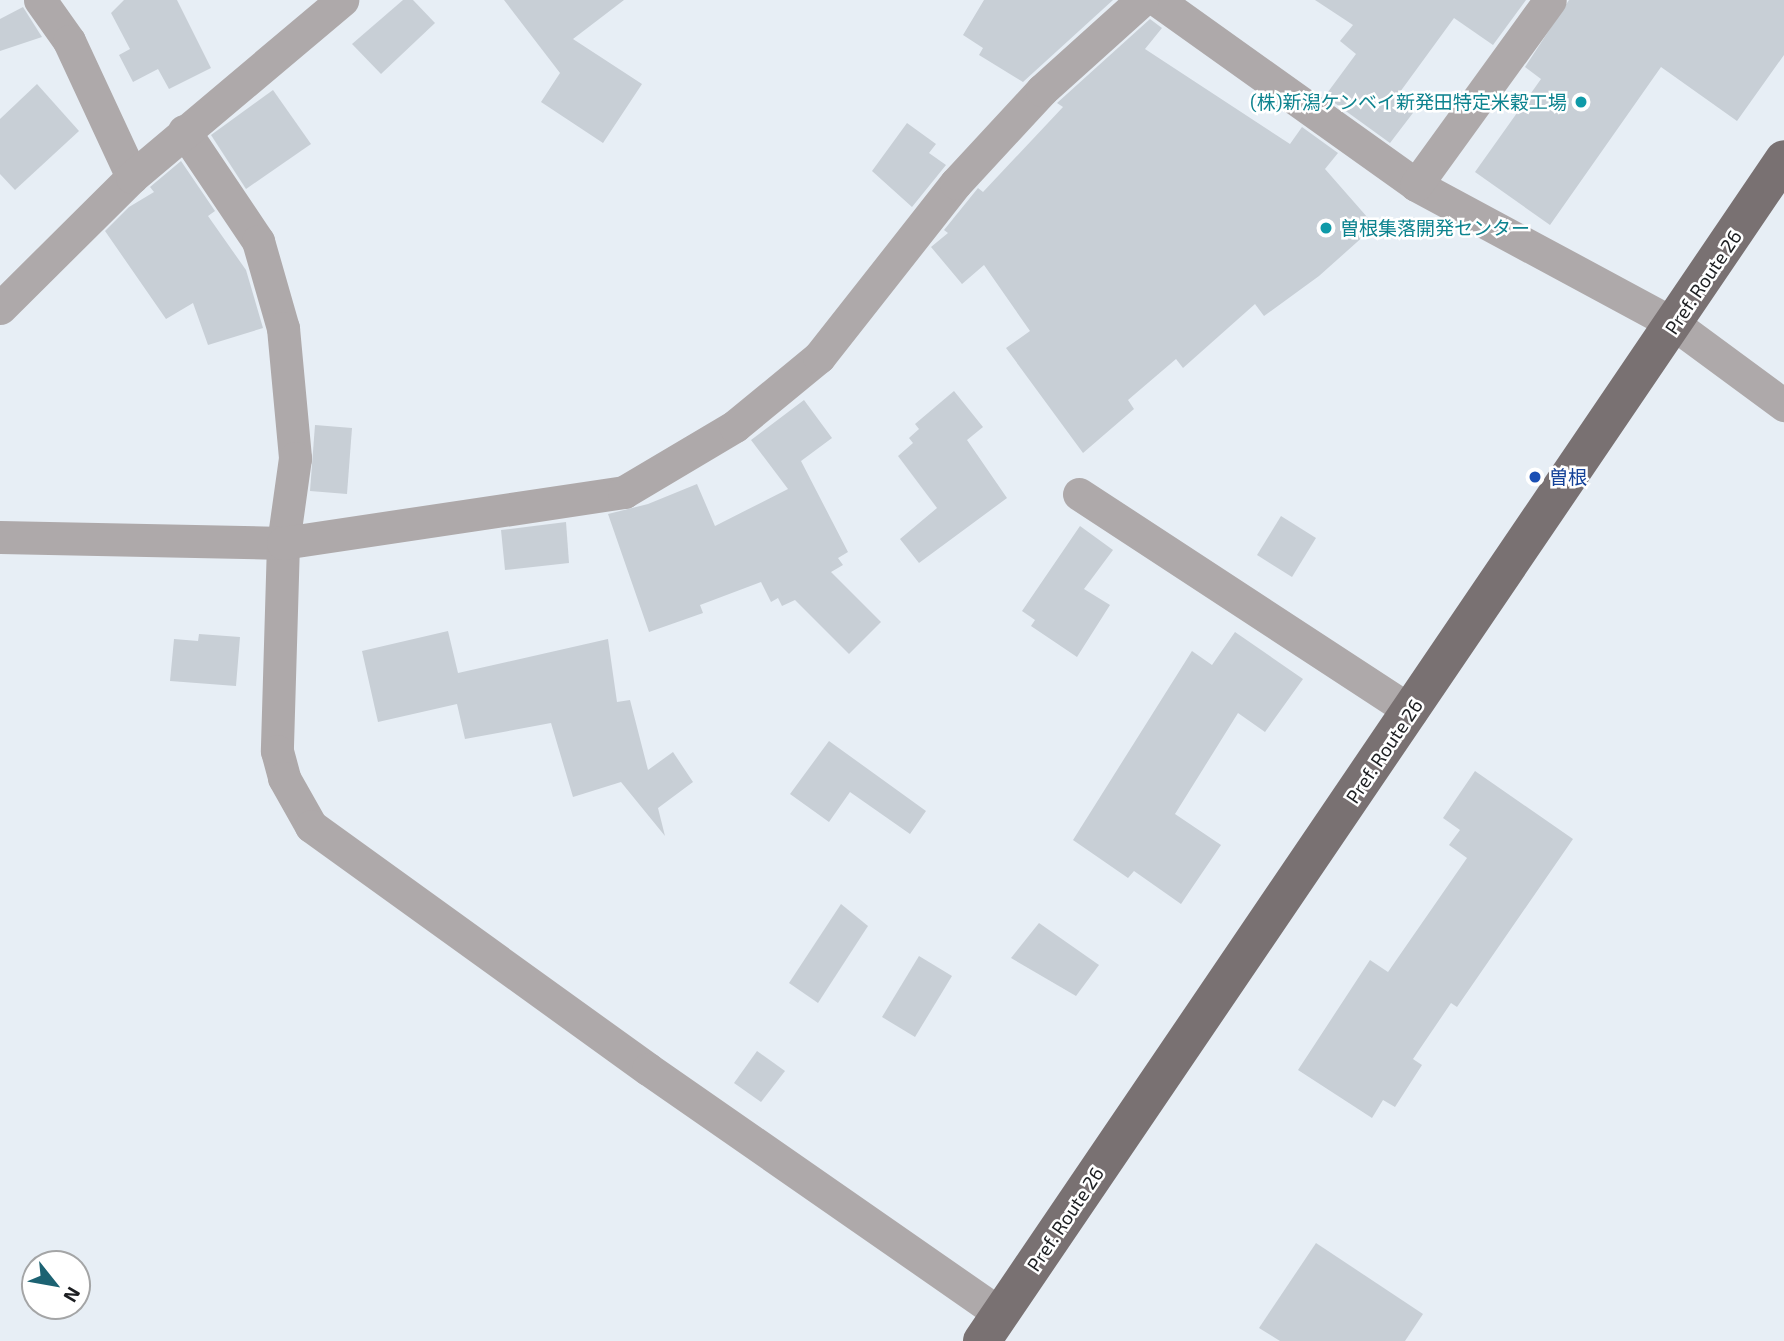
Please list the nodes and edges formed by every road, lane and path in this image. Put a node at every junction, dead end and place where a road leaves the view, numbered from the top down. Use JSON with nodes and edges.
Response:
{"nodes":[{"id":1,"x":40,"y":0,"type":"edge"},
{"id":2,"x":342,"y":0,"type":"edge"},
{"id":3,"x":1142,"y":0,"type":"edge"},
{"id":4,"x":1157,"y":0,"type":"edge"},
{"id":5,"x":1550,"y":0,"type":"edge"},
{"id":6,"x":184,"y":131,"type":"junction"},
{"id":7,"x":1784,"y":159,"type":"edge"},
{"id":8,"x":132,"y":177,"type":"junction"},
{"id":9,"x":1416,"y":186,"type":"junction"},
{"id":10,"x":0,"y":308,"type":"edge"},
{"id":11,"x":1674,"y":324,"type":"junction"},
{"id":12,"x":1784,"y":405,"type":"edge"},
{"id":13,"x":1079,"y":494,"type":"dead end"},
{"id":14,"x":0,"y":537,"type":"edge"},
{"id":15,"x":283,"y":543,"type":"junction"},
{"id":16,"x":1411,"y":712,"type":"junction"},
{"id":17,"x":991,"y":1328,"type":"edge"}],
"edges":[{"from":1,"to":8,"type":"street"},
{"from":2,"to":6,"type":"street"},
{"from":3,"to":15,"type":"street"},
{"from":4,"to":9,"type":"street"},
{"from":5,"to":9,"type":"street"},
{"from":6,"to":8,"type":"street"},
{"from":6,"to":15,"type":"street"},
{"from":7,"to":11,"type":"main road","name":"Pref. Route 26"},
{"from":8,"to":10,"type":"street"},
{"from":9,"to":11,"type":"street"},
{"from":11,"to":12,"type":"street"},
{"from":11,"to":16,"type":"main road","name":"Pref. Route 26"},
{"from":13,"to":16,"type":"street"},
{"from":14,"to":15,"type":"street"},
{"from":15,"to":17,"type":"street"},
{"from":16,"to":17,"type":"main road","name":"Pref. Route 26"}]}
